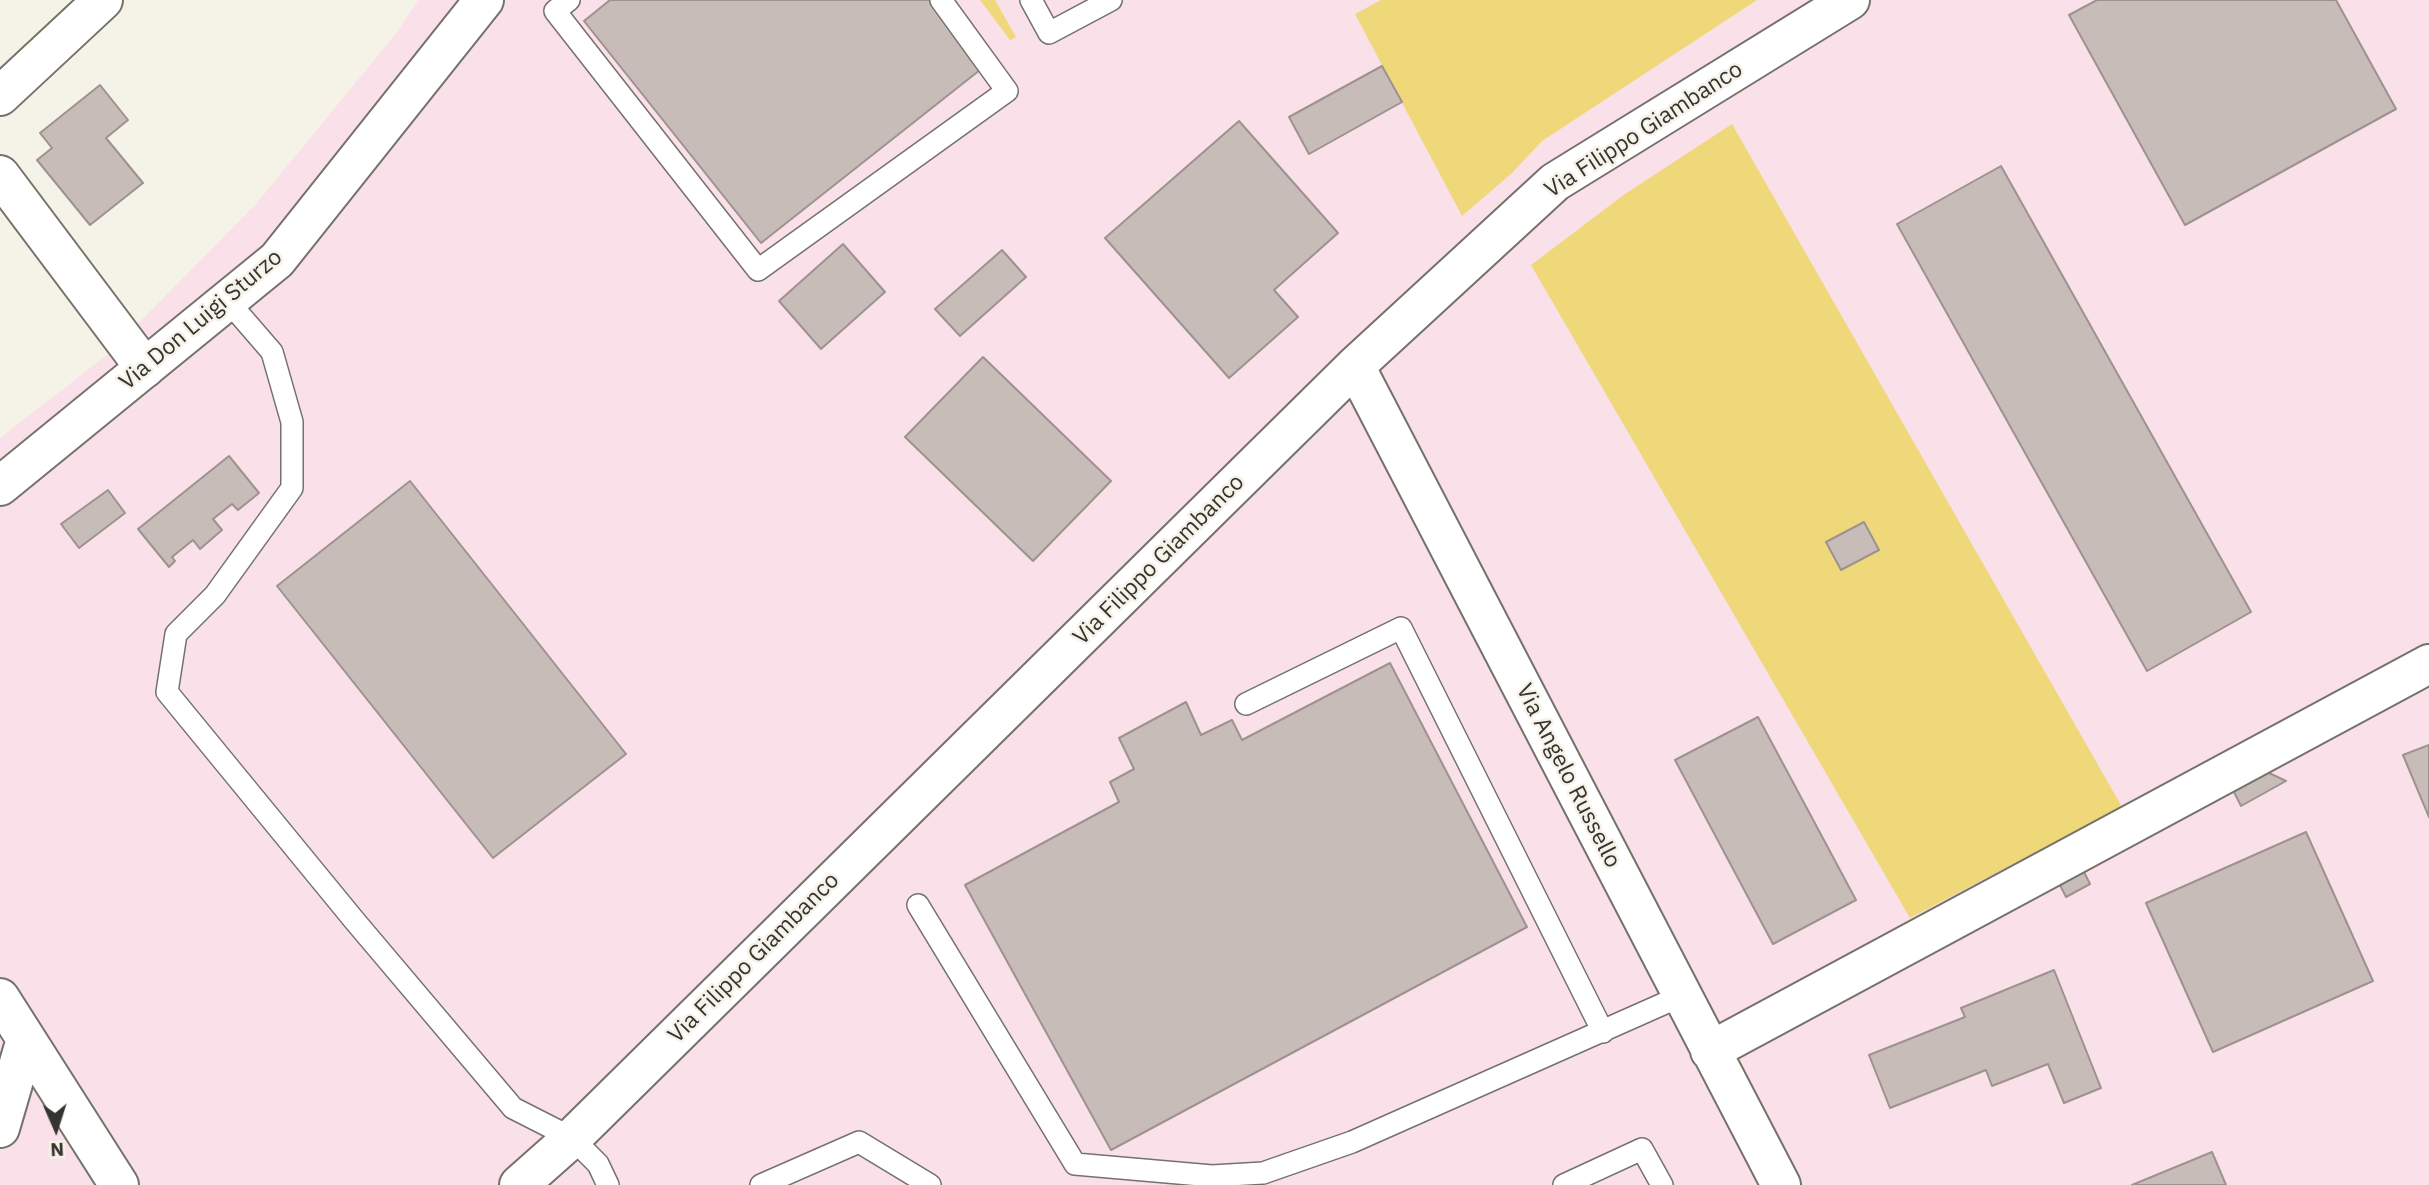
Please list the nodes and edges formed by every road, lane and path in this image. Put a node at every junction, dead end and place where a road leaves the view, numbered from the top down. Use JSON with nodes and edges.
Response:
{"nodes":[{"id":1,"x":103,"y":0,"type":"edge"},
{"id":2,"x":484,"y":0,"type":"edge"},
{"id":3,"x":569,"y":0,"type":"edge"},
{"id":4,"x":941,"y":0,"type":"edge"},
{"id":5,"x":1031,"y":0,"type":"edge"},
{"id":6,"x":1111,"y":0,"type":"edge"},
{"id":7,"x":1850,"y":0,"type":"edge"},
{"id":8,"x":0,"y":96,"type":"edge"},
{"id":9,"x":0,"y":175,"type":"edge"},
{"id":10,"x":227,"y":300,"type":"junction"},
{"id":11,"x":1356,"y":366,"type":"junction"},
{"id":12,"x":145,"y":368,"type":"junction"},
{"id":13,"x":0,"y":486,"type":"edge"},
{"id":14,"x":2429,"y":664,"type":"edge"},
{"id":15,"x":1246,"y":704,"type":"dead end"},
{"id":16,"x":918,"y":905,"type":"dead end"},
{"id":17,"x":1681,"y":996,"type":"junction"},
{"id":18,"x":0,"y":998,"type":"edge"},
{"id":19,"x":1603,"y":1032,"type":"junction"},
{"id":20,"x":26,"y":1039,"type":"junction"},
{"id":21,"x":1710,"y":1051,"type":"junction"},
{"id":22,"x":0,"y":1128,"type":"edge"},
{"id":23,"x":572,"y":1138,"type":"junction"},
{"id":24,"x":119,"y":1185,"type":"edge"},
{"id":25,"x":519,"y":1185,"type":"edge"},
{"id":26,"x":608,"y":1185,"type":"edge"},
{"id":27,"x":761,"y":1185,"type":"edge"},
{"id":28,"x":930,"y":1185,"type":"edge"},
{"id":29,"x":1564,"y":1185,"type":"edge"},
{"id":30,"x":1662,"y":1185,"type":"edge"},
{"id":31,"x":1781,"y":1185,"type":"edge"}],
"edges":[{"from":1,"to":8,"type":"street"},
{"from":2,"to":10,"type":"street","name":"Via Don Luigi Sturzo"},
{"from":3,"to":4,"type":"lane"},
{"from":5,"to":6,"type":"lane"},
{"from":7,"to":11,"type":"street","name":"Via Filippo Giambanco"},
{"from":9,"to":12,"type":"street"},
{"from":10,"to":12,"type":"street","name":"Via Don Luigi Sturzo"},
{"from":10,"to":23,"type":"lane"},
{"from":11,"to":17,"type":"street","name":"Via Angelo Russello"},
{"from":11,"to":23,"type":"street","name":"Via Filippo Giambanco"},
{"from":12,"to":13,"type":"street","name":"Via Don Luigi Sturzo"},
{"from":14,"to":21,"type":"street"},
{"from":15,"to":19,"type":"lane"},
{"from":16,"to":19,"type":"lane"},
{"from":17,"to":19,"type":"lane"},
{"from":17,"to":21,"type":"street","name":"Via Angelo Russello"},
{"from":18,"to":20,"type":"street"},
{"from":20,"to":22,"type":"street"},
{"from":20,"to":24,"type":"street"},
{"from":21,"to":31,"type":"street","name":"Via Angelo Russello"},
{"from":23,"to":25,"type":"street","name":"Via Filippo Giambanco"},
{"from":23,"to":26,"type":"lane"},
{"from":27,"to":28,"type":"lane"},
{"from":29,"to":30,"type":"lane"}]}
